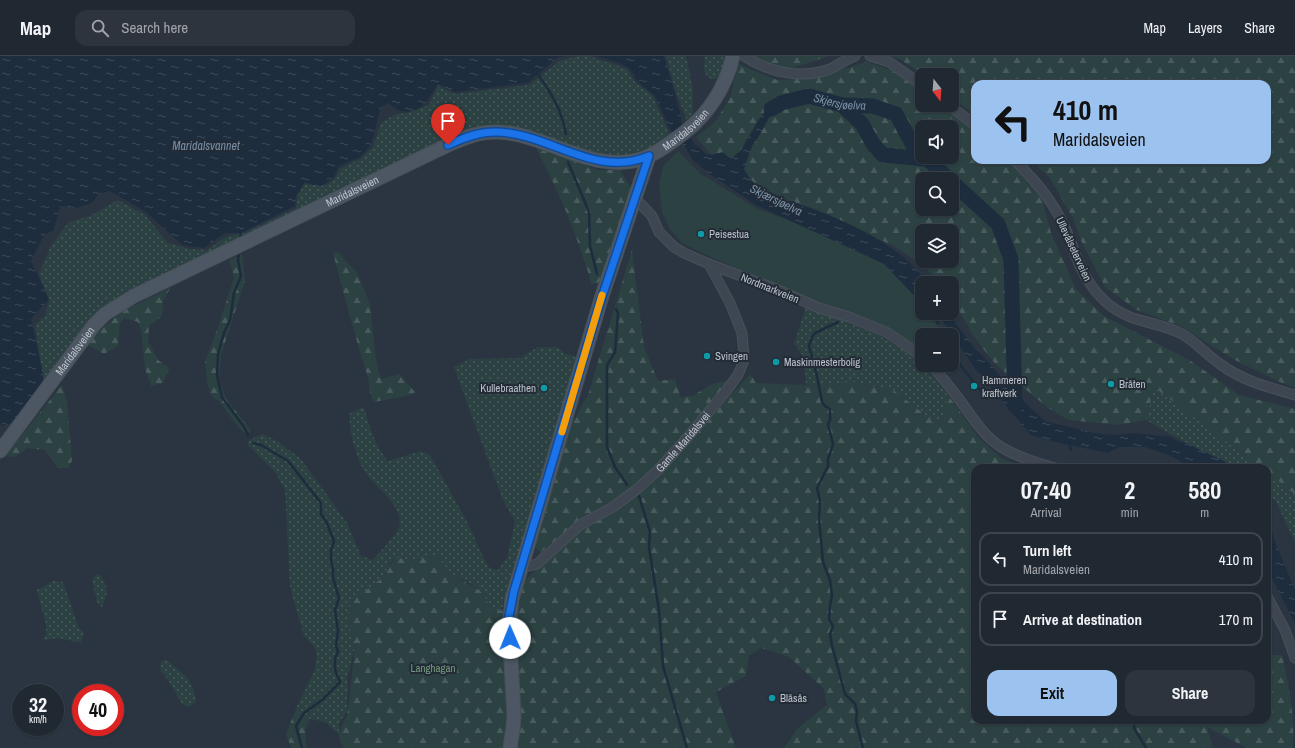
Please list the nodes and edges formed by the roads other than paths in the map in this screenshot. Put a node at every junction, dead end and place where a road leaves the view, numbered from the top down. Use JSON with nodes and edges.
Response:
{"nodes":[{"id":1,"x":733,"y":56,"type":"edge"},
{"id":2,"x":744,"y":56,"type":"edge"},
{"id":3,"x":855,"y":56,"type":"edge"},
{"id":4,"x":870,"y":56,"type":"edge"},
{"id":5,"x":915,"y":80,"type":"edge"},
{"id":6,"x":958,"y":112,"type":"edge"},
{"id":7,"x":971,"y":122,"type":"edge"},
{"id":8,"x":649,"y":156,"type":"junction"},
{"id":9,"x":1018,"y":164,"type":"edge"},
{"id":10,"x":635,"y":198,"type":"junction"},
{"id":11,"x":709,"y":264,"type":"junction"},
{"id":12,"x":915,"y":351,"type":"edge"},
{"id":13,"x":938,"y":372,"type":"edge"},
{"id":14,"x":1295,"y":395,"type":"edge"},
{"id":15,"x":0,"y":452,"type":"edge"},
{"id":16,"x":1043,"y":464,"type":"edge"},
{"id":17,"x":521,"y":568,"type":"junction"},
{"id":18,"x":1271,"y":604,"type":"edge"},
{"id":19,"x":1295,"y":658,"type":"edge"},
{"id":20,"x":510,"y":748,"type":"edge"}],
"edges":[{"from":1,"to":8,"type":"street","name":"Maridalsveien"},
{"from":2,"to":3,"type":"street"},
{"from":4,"to":5,"type":"street"},
{"from":6,"to":7,"type":"street"},
{"from":8,"to":10,"type":"street"},
{"from":8,"to":15,"type":"street","name":"Maridalsveien"},
{"from":9,"to":14,"type":"street","name":"Ullevålseterveien"},
{"from":10,"to":11,"type":"street","name":"Nordmarkveien"},
{"from":10,"to":17,"type":"street"},
{"from":11,"to":12,"type":"street","name":"Nordmarkveien"},
{"from":11,"to":17,"type":"street","name":"Gamle Maridalsvei"},
{"from":13,"to":16,"type":"street"},
{"from":17,"to":20,"type":"street"},
{"from":18,"to":19,"type":"street"}]}
